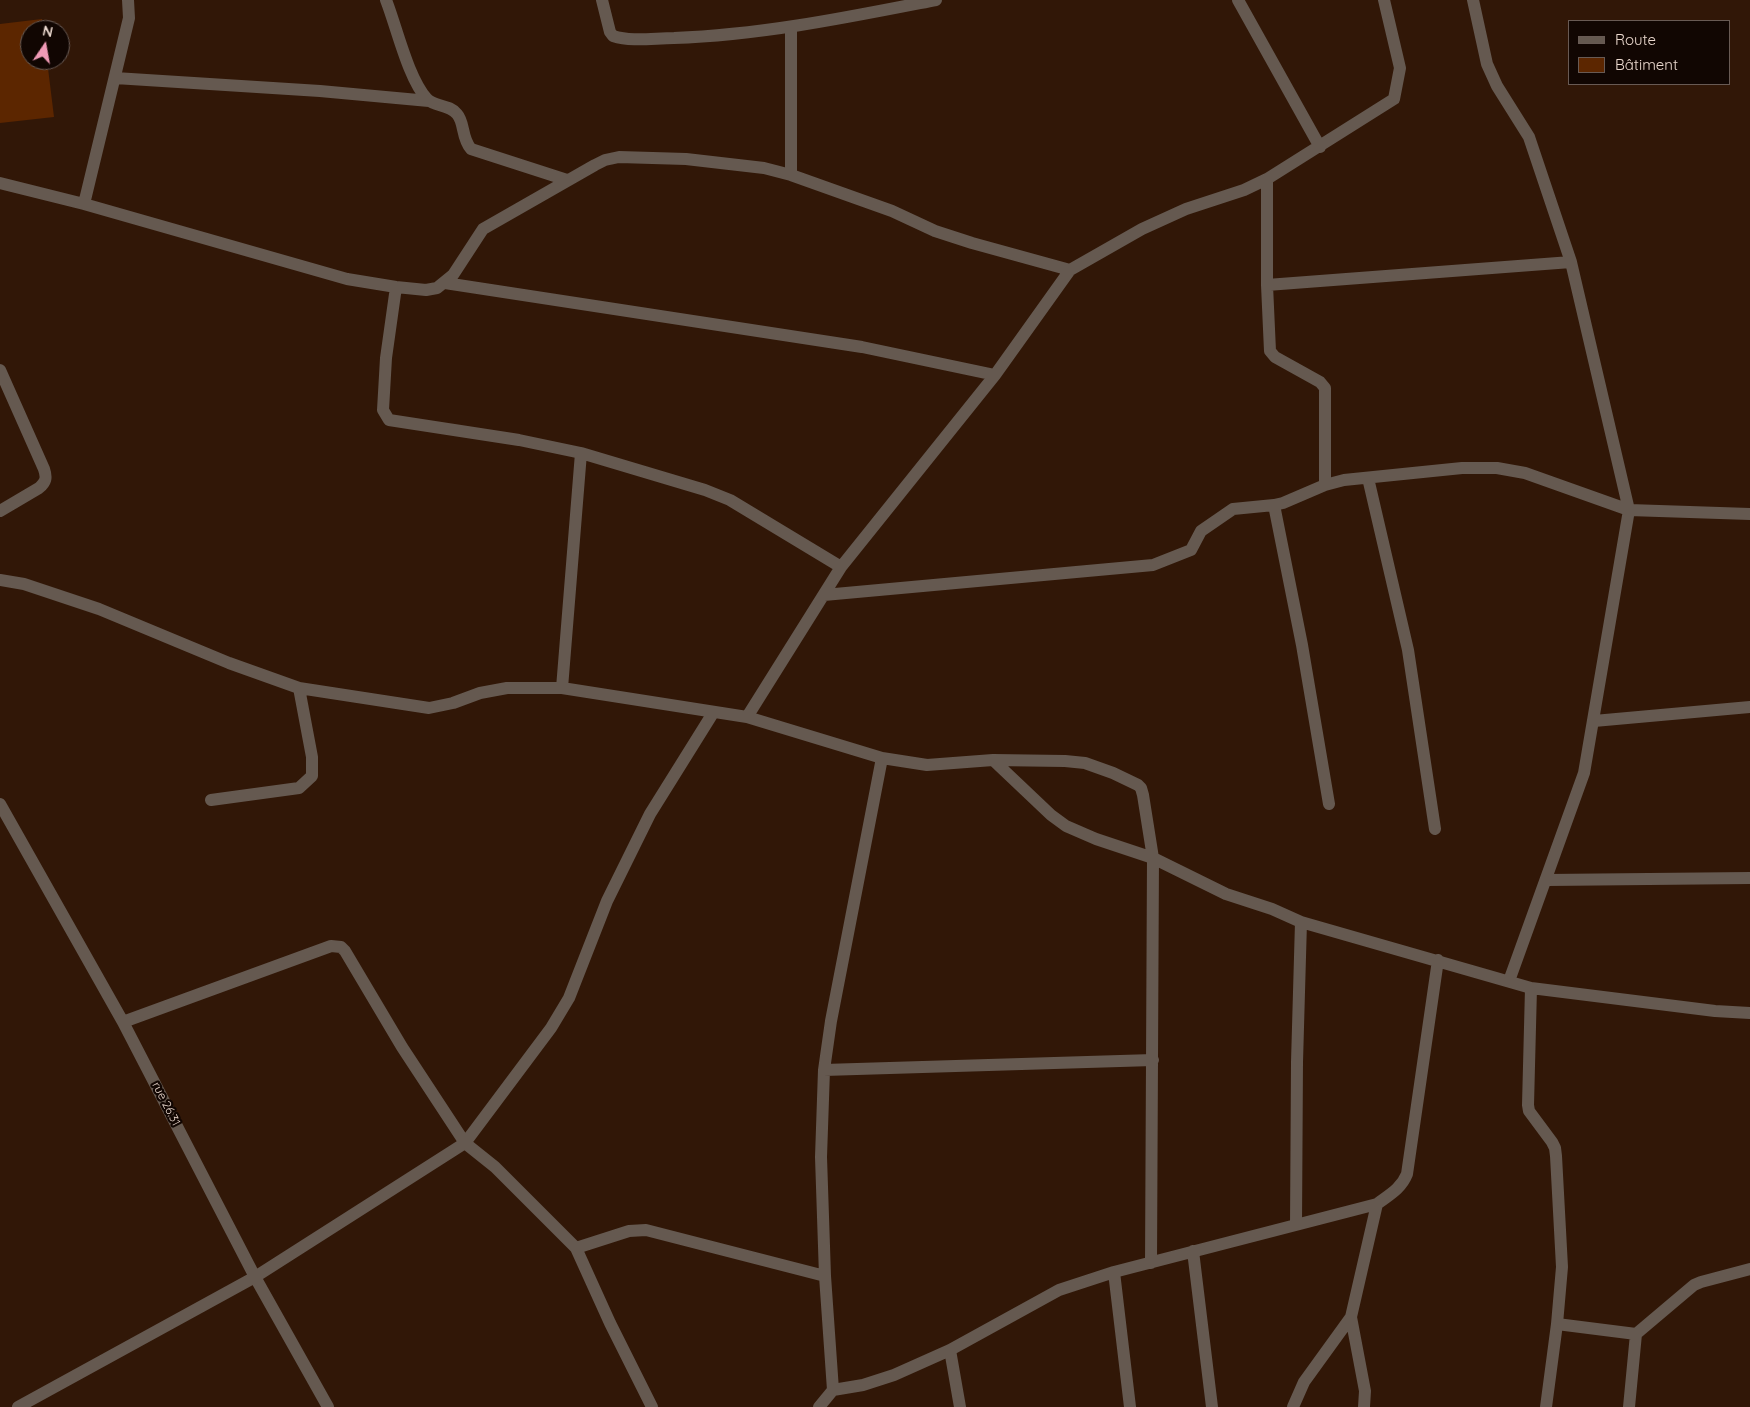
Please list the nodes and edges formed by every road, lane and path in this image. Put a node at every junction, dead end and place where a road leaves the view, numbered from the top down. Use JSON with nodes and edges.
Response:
{"nodes":[{"id":1,"x":128,"y":0,"type":"edge"},
{"id":2,"x":386,"y":0,"type":"edge"},
{"id":3,"x":602,"y":0,"type":"edge"},
{"id":4,"x":936,"y":0,"type":"edge"},
{"id":5,"x":1238,"y":0,"type":"edge"},
{"id":6,"x":1384,"y":0,"type":"edge"},
{"id":7,"x":1473,"y":0,"type":"edge"},
{"id":8,"x":791,"y":27,"type":"junction"},
{"id":9,"x":115,"y":78,"type":"junction"},
{"id":10,"x":429,"y":101,"type":"junction"},
{"id":11,"x":1320,"y":147,"type":"junction"},
{"id":12,"x":792,"y":175,"type":"junction"},
{"id":13,"x":1267,"y":179,"type":"junction"},
{"id":14,"x":567,"y":180,"type":"junction"},
{"id":15,"x":0,"y":183,"type":"edge"},
{"id":16,"x":84,"y":204,"type":"junction"},
{"id":17,"x":1571,"y":262,"type":"junction"},
{"id":18,"x":1070,"y":270,"type":"junction"},
{"id":19,"x":445,"y":282,"type":"junction"},
{"id":20,"x":1267,"y":286,"type":"junction"},
{"id":21,"x":396,"y":287,"type":"junction"},
{"id":22,"x":0,"y":370,"type":"edge"},
{"id":23,"x":995,"y":375,"type":"junction"},
{"id":24,"x":580,"y":453,"type":"junction"},
{"id":25,"x":1368,"y":478,"type":"junction"},
{"id":26,"x":1325,"y":485,"type":"junction"},
{"id":27,"x":1274,"y":505,"type":"junction"},
{"id":28,"x":0,"y":510,"type":"edge"},
{"id":29,"x":1629,"y":510,"type":"junction"},
{"id":30,"x":1750,"y":514,"type":"edge"},
{"id":31,"x":841,"y":567,"type":"junction"},
{"id":32,"x":0,"y":580,"type":"edge"},
{"id":33,"x":824,"y":595,"type":"junction"},
{"id":34,"x":298,"y":688,"type":"junction"},
{"id":35,"x":562,"y":688,"type":"junction"},
{"id":36,"x":1750,"y":707,"type":"edge"},
{"id":37,"x":713,"y":713,"type":"junction"},
{"id":38,"x":747,"y":718,"type":"junction"},
{"id":39,"x":1594,"y":721,"type":"junction"},
{"id":40,"x":882,"y":758,"type":"junction"},
{"id":41,"x":993,"y":760,"type":"junction"},
{"id":42,"x":211,"y":800,"type":"dead end"},
{"id":43,"x":0,"y":804,"type":"edge"},
{"id":44,"x":1329,"y":804,"type":"dead end"},
{"id":45,"x":1435,"y":829,"type":"dead end"},
{"id":46,"x":1153,"y":858,"type":"junction"},
{"id":47,"x":1750,"y":878,"type":"edge"},
{"id":48,"x":1547,"y":880,"type":"junction"},
{"id":49,"x":1301,"y":922,"type":"junction"},
{"id":50,"x":1438,"y":960,"type":"junction"},
{"id":51,"x":1509,"y":981,"type":"junction"},
{"id":52,"x":1531,"y":988,"type":"junction"},
{"id":53,"x":1750,"y":1013,"type":"edge"},
{"id":54,"x":123,"y":1022,"type":"junction"},
{"id":55,"x":1153,"y":1060,"type":"junction"},
{"id":56,"x":824,"y":1070,"type":"junction"},
{"id":57,"x":465,"y":1143,"type":"junction"},
{"id":58,"x":1377,"y":1204,"type":"junction"},
{"id":59,"x":1296,"y":1225,"type":"junction"},
{"id":60,"x":576,"y":1248,"type":"junction"},
{"id":61,"x":1193,"y":1251,"type":"junction"},
{"id":62,"x":1151,"y":1263,"type":"junction"},
{"id":63,"x":1750,"y":1269,"type":"edge"},
{"id":64,"x":1114,"y":1272,"type":"junction"},
{"id":65,"x":825,"y":1276,"type":"junction"},
{"id":66,"x":256,"y":1277,"type":"junction"},
{"id":67,"x":1350,"y":1317,"type":"junction"},
{"id":68,"x":1557,"y":1324,"type":"junction"},
{"id":69,"x":1636,"y":1334,"type":"junction"},
{"id":70,"x":950,"y":1350,"type":"junction"},
{"id":71,"x":833,"y":1390,"type":"junction"},
{"id":72,"x":18,"y":1407,"type":"edge"},
{"id":73,"x":328,"y":1407,"type":"edge"},
{"id":74,"x":652,"y":1407,"type":"edge"},
{"id":75,"x":819,"y":1407,"type":"edge"},
{"id":76,"x":960,"y":1407,"type":"edge"},
{"id":77,"x":1130,"y":1407,"type":"edge"},
{"id":78,"x":1212,"y":1407,"type":"edge"},
{"id":79,"x":1293,"y":1407,"type":"edge"},
{"id":80,"x":1364,"y":1407,"type":"edge"},
{"id":81,"x":1546,"y":1407,"type":"edge"},
{"id":82,"x":1629,"y":1407,"type":"edge"}],
"edges":[{"from":1,"to":9,"type":"street"},
{"from":2,"to":10,"type":"street"},
{"from":3,"to":8,"type":"street"},
{"from":4,"to":8,"type":"street"},
{"from":5,"to":11,"type":"street"},
{"from":6,"to":11,"type":"street"},
{"from":7,"to":17,"type":"street"},
{"from":8,"to":12,"type":"street"},
{"from":9,"to":10,"type":"street"},
{"from":9,"to":16,"type":"street"},
{"from":10,"to":14,"type":"street"},
{"from":11,"to":13,"type":"street"},
{"from":12,"to":14,"type":"street"},
{"from":12,"to":18,"type":"street"},
{"from":13,"to":18,"type":"street"},
{"from":13,"to":20,"type":"street"},
{"from":14,"to":19,"type":"street"},
{"from":15,"to":16,"type":"street"},
{"from":16,"to":21,"type":"street"},
{"from":17,"to":20,"type":"street"},
{"from":17,"to":29,"type":"street"},
{"from":18,"to":23,"type":"street"},
{"from":19,"to":21,"type":"street"},
{"from":19,"to":23,"type":"street"},
{"from":20,"to":26,"type":"street"},
{"from":21,"to":24,"type":"street"},
{"from":22,"to":28,"type":"street"},
{"from":23,"to":31,"type":"street"},
{"from":24,"to":31,"type":"street"},
{"from":24,"to":35,"type":"street"},
{"from":25,"to":26,"type":"street"},
{"from":25,"to":29,"type":"street"},
{"from":25,"to":45,"type":"street"},
{"from":26,"to":27,"type":"street"},
{"from":27,"to":33,"type":"street"},
{"from":27,"to":44,"type":"street"},
{"from":29,"to":30,"type":"street"},
{"from":29,"to":39,"type":"street"},
{"from":31,"to":33,"type":"street"},
{"from":32,"to":34,"type":"street"},
{"from":33,"to":38,"type":"street"},
{"from":34,"to":35,"type":"street"},
{"from":34,"to":42,"type":"street"},
{"from":35,"to":37,"type":"street"},
{"from":36,"to":39,"type":"street"},
{"from":37,"to":38,"type":"street"},
{"from":37,"to":57,"type":"street"},
{"from":38,"to":40,"type":"street"},
{"from":39,"to":48,"type":"street"},
{"from":40,"to":41,"type":"street"},
{"from":40,"to":56,"type":"street"},
{"from":41,"to":46,"type":"street"},
{"from":41,"to":46,"type":"street"},
{"from":43,"to":54,"type":"street","name":"rue 26.31"},
{"from":46,"to":49,"type":"street"},
{"from":46,"to":55,"type":"street"},
{"from":47,"to":48,"type":"street"},
{"from":48,"to":51,"type":"street"},
{"from":49,"to":50,"type":"street"},
{"from":49,"to":59,"type":"street"},
{"from":50,"to":51,"type":"street"},
{"from":50,"to":58,"type":"street"},
{"from":51,"to":52,"type":"street"},
{"from":52,"to":53,"type":"street"},
{"from":52,"to":68,"type":"street"},
{"from":54,"to":57,"type":"street"},
{"from":54,"to":66,"type":"street","name":"rue 26.31"},
{"from":55,"to":56,"type":"street"},
{"from":55,"to":62,"type":"street"},
{"from":56,"to":65,"type":"street"},
{"from":57,"to":60,"type":"street"},
{"from":57,"to":66,"type":"street"},
{"from":58,"to":59,"type":"street"},
{"from":58,"to":67,"type":"street"},
{"from":59,"to":61,"type":"street"},
{"from":60,"to":65,"type":"street"},
{"from":60,"to":74,"type":"street"},
{"from":61,"to":62,"type":"street"},
{"from":61,"to":78,"type":"street"},
{"from":62,"to":64,"type":"street"},
{"from":63,"to":69,"type":"street"},
{"from":64,"to":70,"type":"street"},
{"from":64,"to":77,"type":"street"},
{"from":65,"to":71,"type":"street"},
{"from":66,"to":72,"type":"street"},
{"from":66,"to":73,"type":"street","name":"rue 26.31"},
{"from":67,"to":79,"type":"street"},
{"from":67,"to":80,"type":"street"},
{"from":68,"to":69,"type":"street"},
{"from":68,"to":81,"type":"street"},
{"from":69,"to":82,"type":"street"},
{"from":70,"to":71,"type":"street"},
{"from":70,"to":76,"type":"street"},
{"from":71,"to":75,"type":"street"}]}
